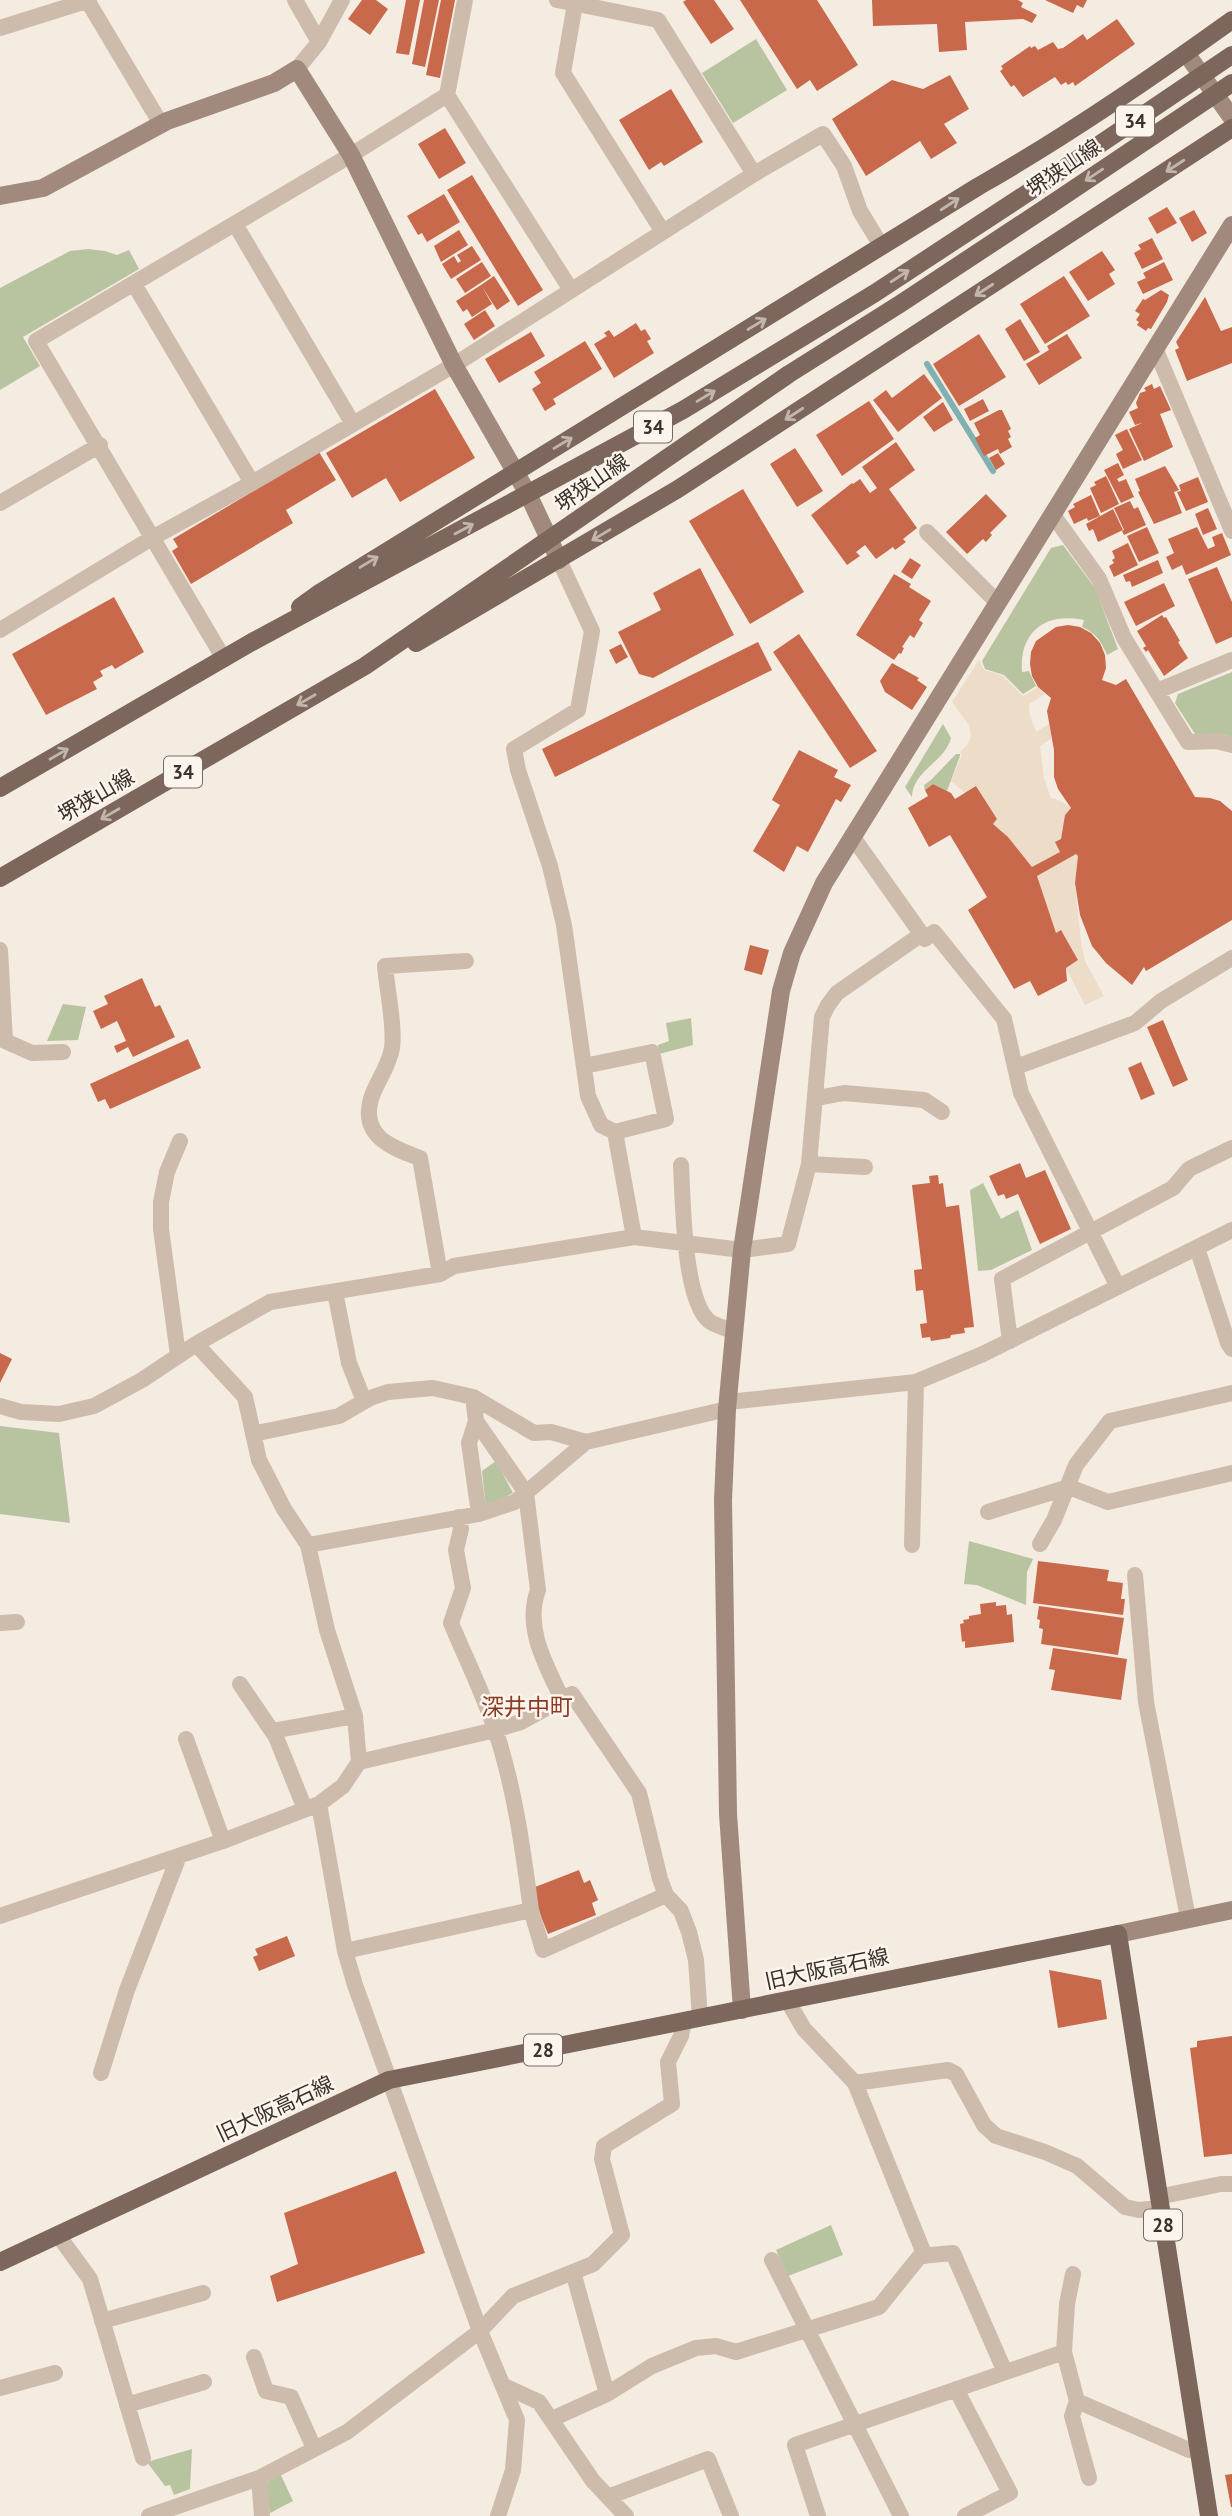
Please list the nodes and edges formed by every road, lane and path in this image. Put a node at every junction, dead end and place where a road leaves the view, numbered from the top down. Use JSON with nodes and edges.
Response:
{"nodes":[{"id":1,"x":88,"y":0,"type":"edge"},
{"id":2,"x":295,"y":0,"type":"edge"},
{"id":3,"x":342,"y":0,"type":"edge"},
{"id":4,"x":465,"y":0,"type":"edge"},
{"id":5,"x":557,"y":0,"type":"edge"},
{"id":6,"x":575,"y":4,"type":"junction"},
{"id":7,"x":1232,"y":20,"type":"edge"},
{"id":8,"x":0,"y":27,"type":"edge"},
{"id":9,"x":319,"y":42,"type":"junction"},
{"id":10,"x":1186,"y":53,"type":"junction"},
{"id":11,"x":1232,"y":55,"type":"edge"},
{"id":12,"x":297,"y":69,"type":"junction"},
{"id":13,"x":1232,"y":83,"type":"edge"},
{"id":14,"x":447,"y":94,"type":"junction"},
{"id":15,"x":1232,"y":118,"type":"edge"},
{"id":16,"x":161,"y":124,"type":"junction"},
{"id":17,"x":1232,"y":128,"type":"edge"},
{"id":18,"x":351,"y":155,"type":"junction"},
{"id":19,"x":754,"y":174,"type":"junction"},
{"id":20,"x":0,"y":196,"type":"edge"},
{"id":21,"x":235,"y":224,"type":"junction"},
{"id":22,"x":1232,"y":225,"type":"edge"},
{"id":23,"x":663,"y":232,"type":"junction"},
{"id":24,"x":882,"y":247,"type":"junction"},
{"id":25,"x":134,"y":284,"type":"junction"},
{"id":26,"x":571,"y":290,"type":"junction"},
{"id":27,"x":1154,"y":348,"type":"junction"},
{"id":28,"x":454,"y":365,"type":"junction"},
{"id":29,"x":353,"y":424,"type":"junction"},
{"id":30,"x":100,"y":445,"type":"junction"},
{"id":31,"x":515,"y":472,"type":"junction"},
{"id":32,"x":252,"y":483,"type":"junction"},
{"id":33,"x":528,"y":494,"type":"junction"},
{"id":34,"x":0,"y":503,"type":"edge"},
{"id":35,"x":1053,"y":515,"type":"junction"},
{"id":36,"x":1232,"y":531,"type":"edge"},
{"id":37,"x":928,"y":532,"type":"dead end"},
{"id":38,"x":152,"y":538,"type":"junction"},
{"id":39,"x":550,"y":540,"type":"junction"},
{"id":40,"x":559,"y":559,"type":"junction"},
{"id":41,"x":998,"y":603,"type":"junction"},
{"id":42,"x":0,"y":630,"type":"edge"},
{"id":43,"x":252,"y":642,"type":"junction"},
{"id":44,"x":224,"y":659,"type":"junction"},
{"id":45,"x":1232,"y":660,"type":"edge"},
{"id":46,"x":365,"y":666,"type":"junction"},
{"id":47,"x":1157,"y":691,"type":"junction"},
{"id":48,"x":1232,"y":745,"type":"edge"},
{"id":49,"x":0,"y":788,"type":"edge"},
{"id":50,"x":852,"y":836,"type":"junction"},
{"id":51,"x":0,"y":878,"type":"edge"},
{"id":52,"x":922,"y":934,"type":"junction"},
{"id":53,"x":0,"y":950,"type":"edge"},
{"id":54,"x":1232,"y":958,"type":"edge"},
{"id":55,"x":466,"y":961,"type":"dead end"},
{"id":56,"x":63,"y":1052,"type":"dead end"},
{"id":57,"x":584,"y":1066,"type":"junction"},
{"id":58,"x":1016,"y":1067,"type":"junction"},
{"id":59,"x":817,"y":1098,"type":"junction"},
{"id":60,"x":942,"y":1112,"type":"dead end"},
{"id":61,"x":615,"y":1132,"type":"junction"},
{"id":62,"x":180,"y":1141,"type":"dead end"},
{"id":63,"x":1232,"y":1148,"type":"edge"},
{"id":64,"x":809,"y":1164,"type":"junction"},
{"id":65,"x":681,"y":1165,"type":"dead end"},
{"id":66,"x":865,"y":1167,"type":"dead end"},
{"id":67,"x":1232,"y":1230,"type":"edge"},
{"id":68,"x":1090,"y":1232,"type":"junction"},
{"id":69,"x":634,"y":1237,"type":"junction"},
{"id":70,"x":686,"y":1244,"type":"junction"},
{"id":71,"x":1197,"y":1248,"type":"junction"},
{"id":72,"x":742,"y":1250,"type":"junction"},
{"id":73,"x":440,"y":1274,"type":"junction"},
{"id":74,"x":1118,"y":1287,"type":"junction"},
{"id":75,"x":335,"y":1292,"type":"junction"},
{"id":76,"x":735,"y":1332,"type":"junction"},
{"id":77,"x":1010,"y":1341,"type":"junction"},
{"id":78,"x":196,"y":1344,"type":"junction"},
{"id":79,"x":1232,"y":1349,"type":"edge"},
{"id":80,"x":178,"y":1355,"type":"junction"},
{"id":81,"x":916,"y":1382,"type":"junction"},
{"id":82,"x":1232,"y":1393,"type":"edge"},
{"id":83,"x":473,"y":1397,"type":"junction"},
{"id":84,"x":365,"y":1401,"type":"junction"},
{"id":85,"x":0,"y":1406,"type":"edge"},
{"id":86,"x":727,"y":1406,"type":"junction"},
{"id":87,"x":476,"y":1421,"type":"junction"},
{"id":88,"x":253,"y":1434,"type":"junction"},
{"id":89,"x":586,"y":1441,"type":"junction"},
{"id":90,"x":1232,"y":1473,"type":"edge"},
{"id":91,"x":1069,"y":1487,"type":"junction"},
{"id":92,"x":526,"y":1493,"type":"junction"},
{"id":93,"x":988,"y":1512,"type":"dead end"},
{"id":94,"x":479,"y":1514,"type":"junction"},
{"id":95,"x":459,"y":1517,"type":"junction"},
{"id":96,"x":1040,"y":1544,"type":"dead end"},
{"id":97,"x":308,"y":1545,"type":"junction"},
{"id":98,"x":912,"y":1545,"type":"dead end"},
{"id":99,"x":1135,"y":1576,"type":"dead end"},
{"id":100,"x":17,"y":1622,"type":"dead end"},
{"id":101,"x":0,"y":1623,"type":"edge"},
{"id":102,"x":240,"y":1684,"type":"dead end"},
{"id":103,"x":562,"y":1699,"type":"junction"},
{"id":104,"x":355,"y":1716,"type":"junction"},
{"id":105,"x":495,"y":1730,"type":"junction"},
{"id":106,"x":272,"y":1731,"type":"junction"},
{"id":107,"x":186,"y":1739,"type":"dead end"},
{"id":108,"x":359,"y":1762,"type":"junction"},
{"id":109,"x":312,"y":1807,"type":"junction"},
{"id":110,"x":223,"y":1841,"type":"junction"},
{"id":111,"x":178,"y":1856,"type":"junction"},
{"id":112,"x":666,"y":1895,"type":"junction"},
{"id":113,"x":531,"y":1910,"type":"junction"},
{"id":114,"x":1232,"y":1910,"type":"edge"},
{"id":115,"x":0,"y":1916,"type":"edge"},
{"id":116,"x":1188,"y":1918,"type":"junction"},
{"id":117,"x":1118,"y":1934,"type":"junction"},
{"id":118,"x":345,"y":1951,"type":"junction"},
{"id":119,"x":787,"y":2000,"type":"junction"},
{"id":120,"x":742,"y":2010,"type":"junction"},
{"id":121,"x":692,"y":2020,"type":"junction"},
{"id":122,"x":101,"y":2073,"type":"dead end"},
{"id":123,"x":389,"y":2080,"type":"junction"},
{"id":124,"x":855,"y":2083,"type":"junction"},
{"id":125,"x":1232,"y":2184,"type":"edge"},
{"id":126,"x":1159,"y":2202,"type":"junction"},
{"id":127,"x":58,"y":2235,"type":"junction"},
{"id":128,"x":925,"y":2256,"type":"junction"},
{"id":129,"x":772,"y":2260,"type":"dead end"},
{"id":130,"x":0,"y":2262,"type":"edge"},
{"id":131,"x":573,"y":2272,"type":"junction"},
{"id":132,"x":1073,"y":2274,"type":"dead end"},
{"id":133,"x":204,"y":2293,"type":"dead end"},
{"id":134,"x":102,"y":2321,"type":"junction"},
{"id":135,"x":806,"y":2329,"type":"junction"},
{"id":136,"x":480,"y":2331,"type":"junction"},
{"id":137,"x":1064,"y":2352,"type":"junction"},
{"id":138,"x":254,"y":2357,"type":"dead end"},
{"id":139,"x":1005,"y":2372,"type":"junction"},
{"id":140,"x":55,"y":2373,"type":"dead end"},
{"id":141,"x":204,"y":2382,"type":"dead end"},
{"id":142,"x":504,"y":2386,"type":"junction"},
{"id":143,"x":0,"y":2388,"type":"edge"},
{"id":144,"x":957,"y":2389,"type":"junction"},
{"id":145,"x":607,"y":2394,"type":"junction"},
{"id":146,"x":1077,"y":2401,"type":"junction"},
{"id":147,"x":127,"y":2405,"type":"junction"},
{"id":148,"x":552,"y":2419,"type":"junction"},
{"id":149,"x":854,"y":2424,"type":"junction"},
{"id":150,"x":314,"y":2448,"type":"junction"},
{"id":151,"x":1199,"y":2449,"type":"junction"},
{"id":152,"x":143,"y":2458,"type":"dead end"},
{"id":153,"x":259,"y":2478,"type":"junction"},
{"id":154,"x":1089,"y":2479,"type":"dead end"},
{"id":155,"x":608,"y":2497,"type":"junction"},
{"id":156,"x":149,"y":2516,"type":"edge"},
{"id":157,"x":262,"y":2516,"type":"edge"},
{"id":158,"x":498,"y":2516,"type":"edge"},
{"id":159,"x":626,"y":2516,"type":"edge"},
{"id":160,"x":731,"y":2516,"type":"edge"},
{"id":161,"x":818,"y":2516,"type":"edge"},
{"id":162,"x":901,"y":2516,"type":"edge"},
{"id":163,"x":965,"y":2516,"type":"edge"},
{"id":164,"x":1209,"y":2516,"type":"edge"}],
"edges":[{"from":1,"to":8,"type":"street"},
{"from":1,"to":16,"type":"street"},
{"from":2,"to":9,"type":"street"},
{"from":3,"to":9,"type":"street"},
{"from":4,"to":14,"type":"street"},
{"from":5,"to":6,"type":"street"},
{"from":6,"to":19,"type":"street"},
{"from":6,"to":23,"type":"street"},
{"from":7,"to":10,"type":"main road"},
{"from":9,"to":12,"type":"street"},
{"from":10,"to":15,"type":"street"},
{"from":24,"to":10,"type":"main road","one_way":true},
{"from":33,"to":11,"type":"main road","name":"堺狭山線","number":"34","one_way":true,"bridge":true},
{"from":12,"to":16,"type":"street"},
{"from":12,"to":18,"type":"street"},
{"from":13,"to":39,"type":"main road","name":"堺狭山線","number":"34","one_way":true,"bridge":true},
{"from":14,"to":18,"type":"street"},
{"from":14,"to":26,"type":"street"},
{"from":16,"to":20,"type":"street"},
{"from":17,"to":40,"type":"main road","one_way":true},
{"from":18,"to":21,"type":"street"},
{"from":18,"to":28,"type":"street"},
{"from":19,"to":23,"type":"street"},
{"from":19,"to":24,"type":"street"},
{"from":21,"to":25,"type":"street"},
{"from":21,"to":29,"type":"street"},
{"from":22,"to":27,"type":"street"},
{"from":23,"to":26,"type":"street"},
{"from":31,"to":24,"type":"main road","one_way":true},
{"from":25,"to":30,"type":"street"},
{"from":25,"to":32,"type":"street"},
{"from":26,"to":28,"type":"street"},
{"from":27,"to":35,"type":"street"},
{"from":27,"to":36,"type":"street"},
{"from":28,"to":29,"type":"street"},
{"from":28,"to":31,"type":"street"},
{"from":29,"to":32,"type":"street"},
{"from":30,"to":34,"type":"street"},
{"from":30,"to":38,"type":"street"},
{"from":31,"to":33,"type":"street"},
{"from":43,"to":31,"type":"main road","one_way":true},
{"from":32,"to":38,"type":"street"},
{"from":33,"to":39,"type":"street"},
{"from":43,"to":33,"type":"main road","name":"堺狭山線","number":"34","one_way":true},
{"from":35,"to":41,"type":"street"},
{"from":35,"to":47,"type":"street"},
{"from":37,"to":41,"type":"street"},
{"from":38,"to":42,"type":"street"},
{"from":38,"to":44,"type":"street"},
{"from":39,"to":40,"type":"street"},
{"from":39,"to":46,"type":"main road","name":"堺狭山線","number":"34"},
{"from":40,"to":46,"type":"main road"},
{"from":40,"to":57,"type":"street"},
{"from":41,"to":50,"type":"street"},
{"from":43,"to":44,"type":"main road","name":"堺狭山線","number":"34"},
{"from":49,"to":44,"type":"main road","name":"堺狭山線","number":"34","one_way":true},
{"from":45,"to":47,"type":"street"},
{"from":46,"to":51,"type":"main road","name":"堺狭山線","number":"34","one_way":true},
{"from":47,"to":48,"type":"street"},
{"from":50,"to":52,"type":"street"},
{"from":50,"to":72,"type":"street"},
{"from":52,"to":58,"type":"street"},
{"from":52,"to":59,"type":"street"},
{"from":53,"to":56,"type":"street"},
{"from":54,"to":58,"type":"street"},
{"from":55,"to":73,"type":"street"},
{"from":57,"to":61,"type":"street"},
{"from":57,"to":61,"type":"street"},
{"from":58,"to":68,"type":"street"},
{"from":59,"to":60,"type":"street"},
{"from":59,"to":64,"type":"street"},
{"from":61,"to":69,"type":"street"},
{"from":62,"to":80,"type":"street"},
{"from":63,"to":68,"type":"street"},
{"from":64,"to":66,"type":"street"},
{"from":64,"to":72,"type":"street"},
{"from":65,"to":70,"type":"street"},
{"from":67,"to":71,"type":"street"},
{"from":68,"to":74,"type":"street"},
{"from":68,"to":77,"type":"street"},
{"from":69,"to":70,"type":"street"},
{"from":69,"to":73,"type":"street"},
{"from":70,"to":72,"type":"street"},
{"from":70,"to":76,"type":"street"},
{"from":71,"to":74,"type":"street"},
{"from":71,"to":79,"type":"street"},
{"from":72,"to":76,"type":"street"},
{"from":73,"to":75,"type":"street"},
{"from":74,"to":77,"type":"street"},
{"from":75,"to":78,"type":"street"},
{"from":75,"to":84,"type":"street"},
{"from":76,"to":86,"type":"street"},
{"from":77,"to":81,"type":"street"},
{"from":78,"to":80,"type":"street"},
{"from":78,"to":88,"type":"street"},
{"from":80,"to":85,"type":"street"},
{"from":81,"to":86,"type":"street"},
{"from":81,"to":98,"type":"street"},
{"from":82,"to":91,"type":"street"},
{"from":83,"to":84,"type":"street"},
{"from":83,"to":87,"type":"street"},
{"from":83,"to":89,"type":"street"},
{"from":84,"to":88,"type":"street"},
{"from":86,"to":89,"type":"street"},
{"from":86,"to":120,"type":"street"},
{"from":87,"to":92,"type":"street"},
{"from":87,"to":94,"type":"street"},
{"from":88,"to":97,"type":"street"},
{"from":89,"to":92,"type":"street"},
{"from":90,"to":91,"type":"street"},
{"from":91,"to":93,"type":"street"},
{"from":91,"to":96,"type":"street"},
{"from":92,"to":94,"type":"street"},
{"from":92,"to":103,"type":"street"},
{"from":94,"to":95,"type":"street"},
{"from":95,"to":97,"type":"street"},
{"from":95,"to":105,"type":"street"},
{"from":97,"to":104,"type":"street"},
{"from":99,"to":116,"type":"street"},
{"from":100,"to":101,"type":"street"},
{"from":102,"to":106,"type":"street"},
{"from":103,"to":105,"type":"street"},
{"from":103,"to":112,"type":"street"},
{"from":104,"to":106,"type":"street"},
{"from":104,"to":108,"type":"street"},
{"from":105,"to":108,"type":"street"},
{"from":105,"to":113,"type":"street"},
{"from":106,"to":109,"type":"street"},
{"from":107,"to":110,"type":"street"},
{"from":108,"to":109,"type":"street"},
{"from":109,"to":110,"type":"street"},
{"from":109,"to":118,"type":"street"},
{"from":110,"to":111,"type":"street"},
{"from":111,"to":115,"type":"street"},
{"from":111,"to":122,"type":"street"},
{"from":112,"to":113,"type":"street"},
{"from":112,"to":121,"type":"street"},
{"from":113,"to":118,"type":"street"},
{"from":114,"to":116,"type":"street"},
{"from":116,"to":117,"type":"street"},
{"from":117,"to":119,"type":"main road","name":"旧大阪高石線","number":"28"},
{"from":117,"to":126,"type":"main road","number":"28"},
{"from":118,"to":123,"type":"street"},
{"from":119,"to":120,"type":"main road","name":"旧大阪高石線","number":"28"},
{"from":119,"to":124,"type":"street"},
{"from":120,"to":121,"type":"main road","name":"旧大阪高石線","number":"28"},
{"from":121,"to":123,"type":"main road","name":"旧大阪高石線","number":"28"},
{"from":121,"to":131,"type":"street"},
{"from":123,"to":127,"type":"main road","name":"旧大阪高石線","number":"28"},
{"from":123,"to":136,"type":"street"},
{"from":124,"to":126,"type":"street"},
{"from":124,"to":128,"type":"street"},
{"from":125,"to":126,"type":"street"},
{"from":126,"to":151,"type":"main road","number":"28"},
{"from":127,"to":130,"type":"main road","name":"旧大阪高石線","number":"28"},
{"from":127,"to":134,"type":"street"},
{"from":128,"to":135,"type":"street"},
{"from":128,"to":139,"type":"street"},
{"from":129,"to":135,"type":"street"},
{"from":131,"to":136,"type":"street"},
{"from":131,"to":145,"type":"street"},
{"from":132,"to":137,"type":"street"},
{"from":133,"to":134,"type":"street"},
{"from":134,"to":147,"type":"street"},
{"from":135,"to":145,"type":"street"},
{"from":135,"to":149,"type":"street"},
{"from":136,"to":142,"type":"street"},
{"from":136,"to":150,"type":"street"},
{"from":137,"to":139,"type":"street"},
{"from":137,"to":146,"type":"street"},
{"from":138,"to":150,"type":"street"},
{"from":139,"to":144,"type":"street"},
{"from":140,"to":143,"type":"street"},
{"from":141,"to":147,"type":"street"},
{"from":142,"to":148,"type":"street"},
{"from":142,"to":158,"type":"street"},
{"from":144,"to":149,"type":"street"},
{"from":144,"to":163,"type":"street"},
{"from":145,"to":148,"type":"street"},
{"from":146,"to":151,"type":"street"},
{"from":146,"to":154,"type":"street"},
{"from":147,"to":152,"type":"street"},
{"from":148,"to":155,"type":"street"},
{"from":149,"to":161,"type":"street"},
{"from":149,"to":162,"type":"street"},
{"from":150,"to":153,"type":"street"},
{"from":151,"to":164,"type":"main road","number":"28"},
{"from":153,"to":156,"type":"street"},
{"from":153,"to":157,"type":"street"},
{"from":155,"to":159,"type":"street"},
{"from":155,"to":160,"type":"street"}]}
